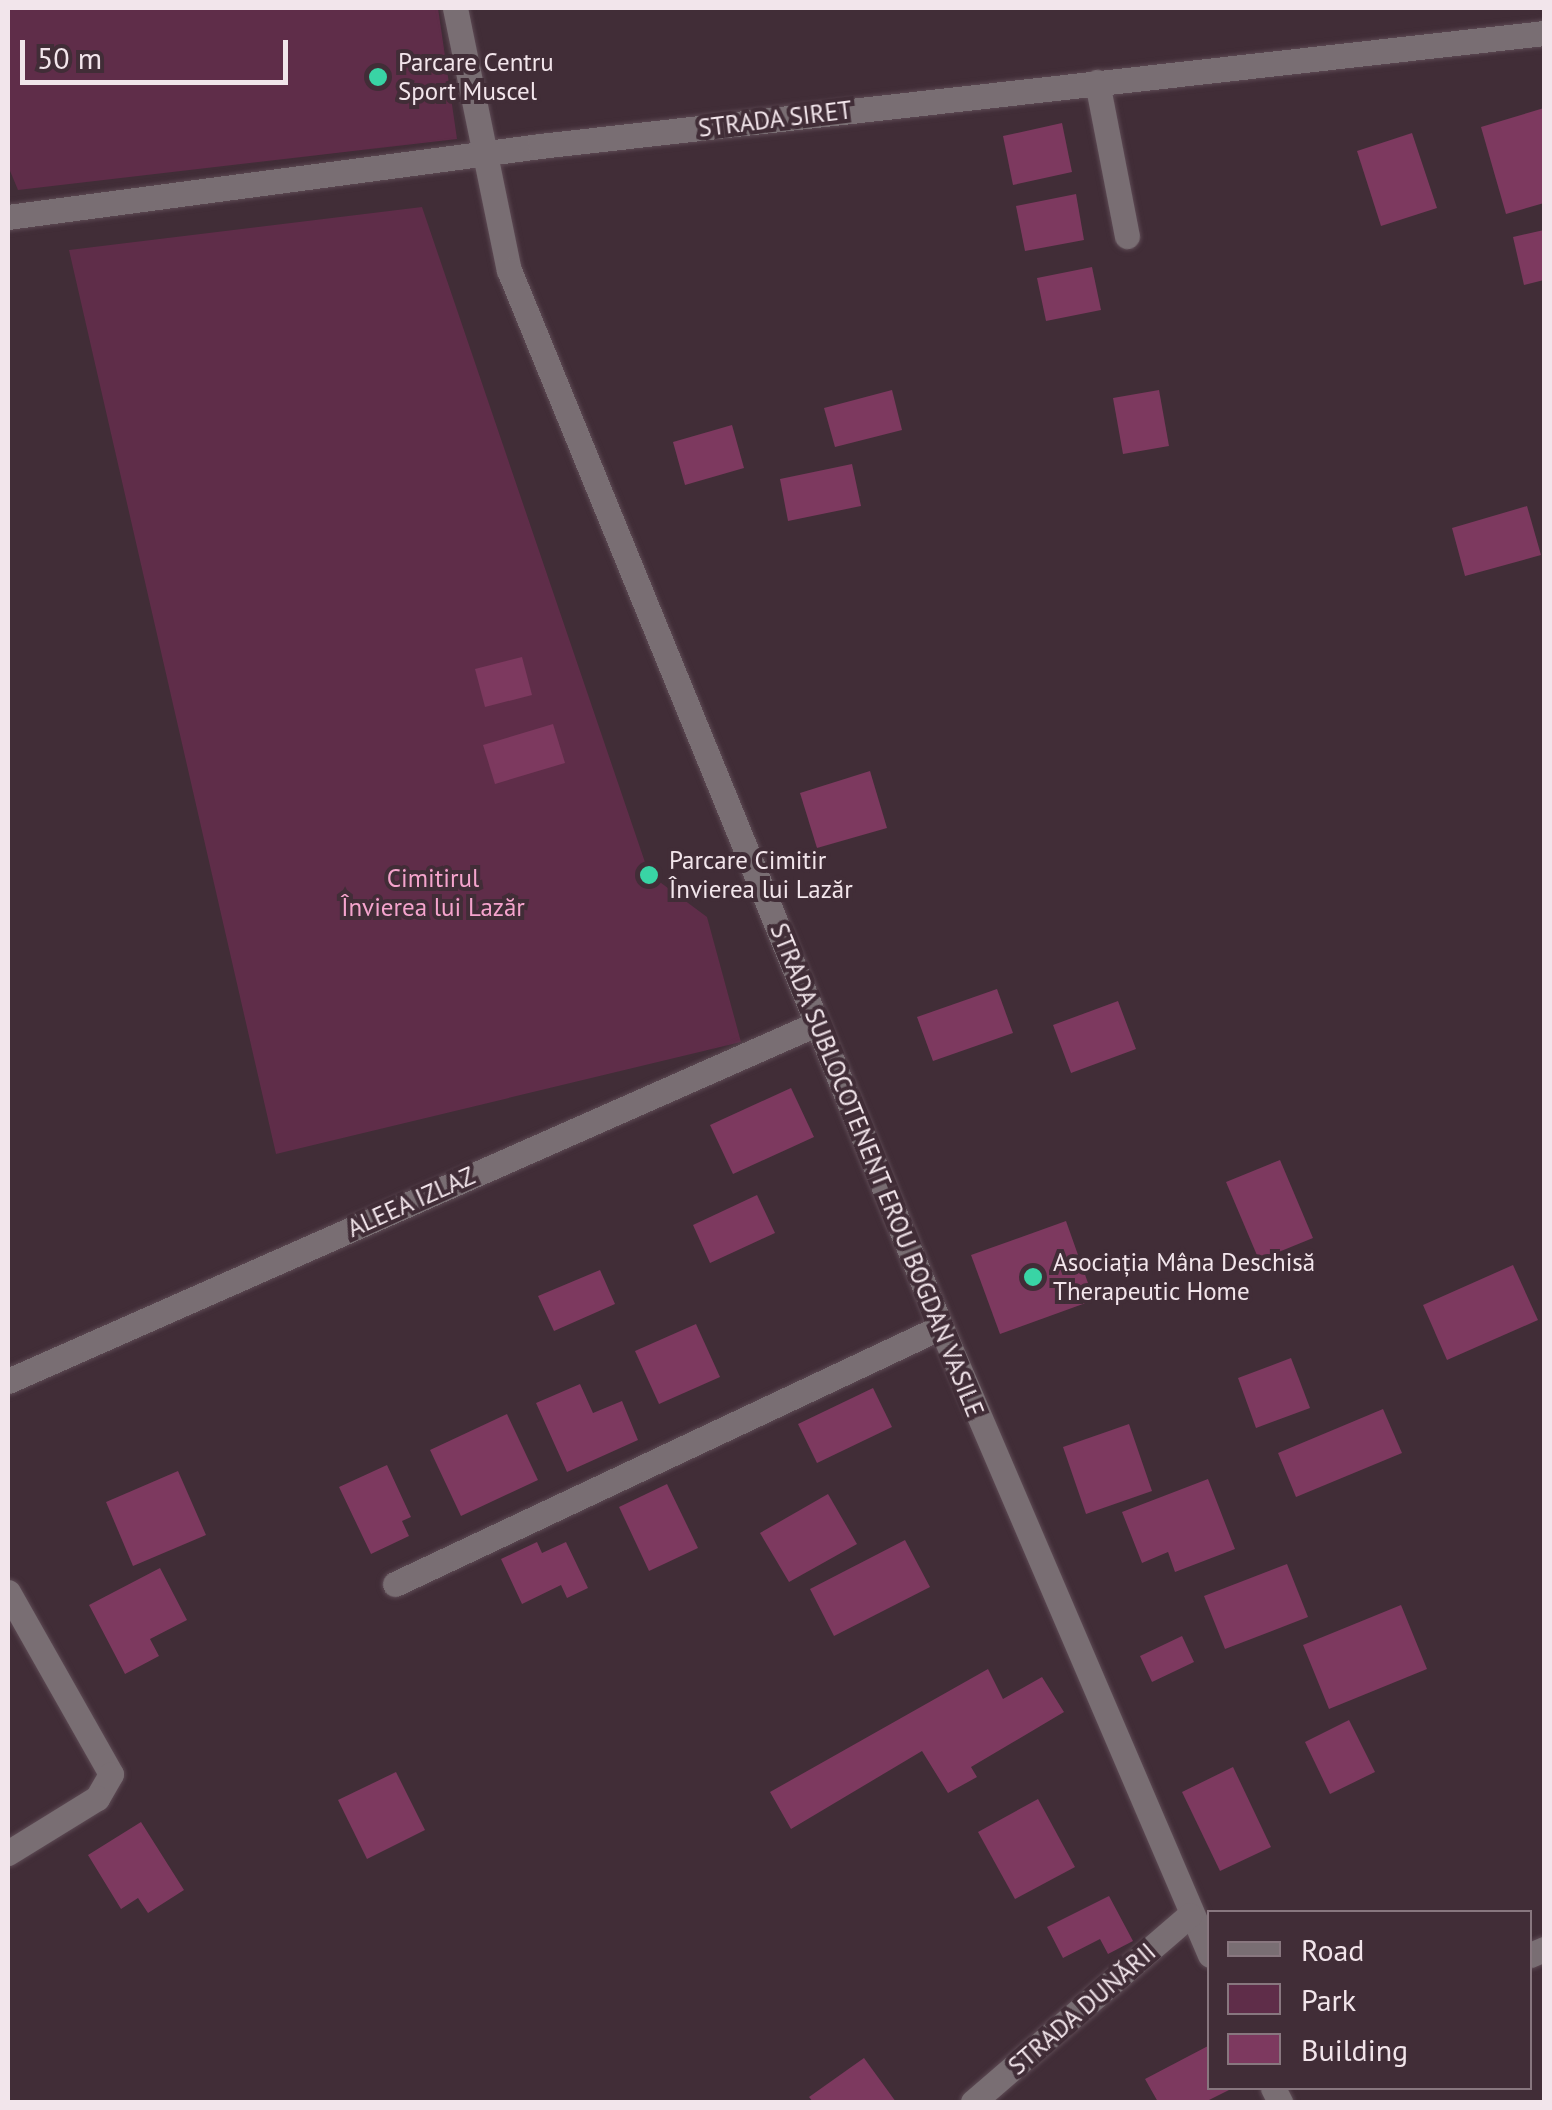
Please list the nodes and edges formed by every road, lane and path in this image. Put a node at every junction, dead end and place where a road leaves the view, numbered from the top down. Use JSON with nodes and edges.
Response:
{"nodes":[{"id":1,"x":456,"y":8,"type":"edge"},
{"id":2,"x":1544,"y":33,"type":"edge"},
{"id":3,"x":1097,"y":82,"type":"junction"},
{"id":4,"x":481,"y":154,"type":"junction"},
{"id":5,"x":8,"y":216,"type":"edge"},
{"id":6,"x":1126,"y":236,"type":"dead end"},
{"id":7,"x":816,"y":1024,"type":"junction"},
{"id":8,"x":941,"y":1327,"type":"junction"},
{"id":9,"x":8,"y":1382,"type":"edge"},
{"id":10,"x":395,"y":1584,"type":"dead end"},
{"id":11,"x":8,"y":1592,"type":"edge"},
{"id":12,"x":8,"y":1852,"type":"edge"},
{"id":13,"x":1190,"y":1915,"type":"junction"},
{"id":14,"x":1207,"y":1949,"type":"edge"},
{"id":15,"x":973,"y":2102,"type":"edge"}],
"edges":[{"from":1,"to":4,"type":"street","name":"STRADA SUBLOCOTENENT EROU BOGDAN VASILE"},
{"from":2,"to":3,"type":"street","name":"STRADA SIRET"},
{"from":3,"to":4,"type":"street","name":"STRADA SIRET"},
{"from":3,"to":6,"type":"street"},
{"from":4,"to":5,"type":"street","name":"STRADA SIRET"},
{"from":4,"to":7,"type":"street","name":"STRADA SUBLOCOTENENT EROU BOGDAN VASILE"},
{"from":7,"to":8,"type":"street","name":"STRADA SUBLOCOTENENT EROU BOGDAN VASILE"},
{"from":7,"to":9,"type":"street","name":"ALEEA IZLAZ"},
{"from":8,"to":10,"type":"street"},
{"from":8,"to":13,"type":"street","name":"STRADA SUBLOCOTENENT EROU BOGDAN VASILE"},
{"from":11,"to":12,"type":"street"},
{"from":13,"to":14,"type":"street","name":"STRADA SUBLOCOTENENT EROU BOGDAN VASILE"},
{"from":13,"to":15,"type":"street","name":"STRADA DUNĂRII"}]}
